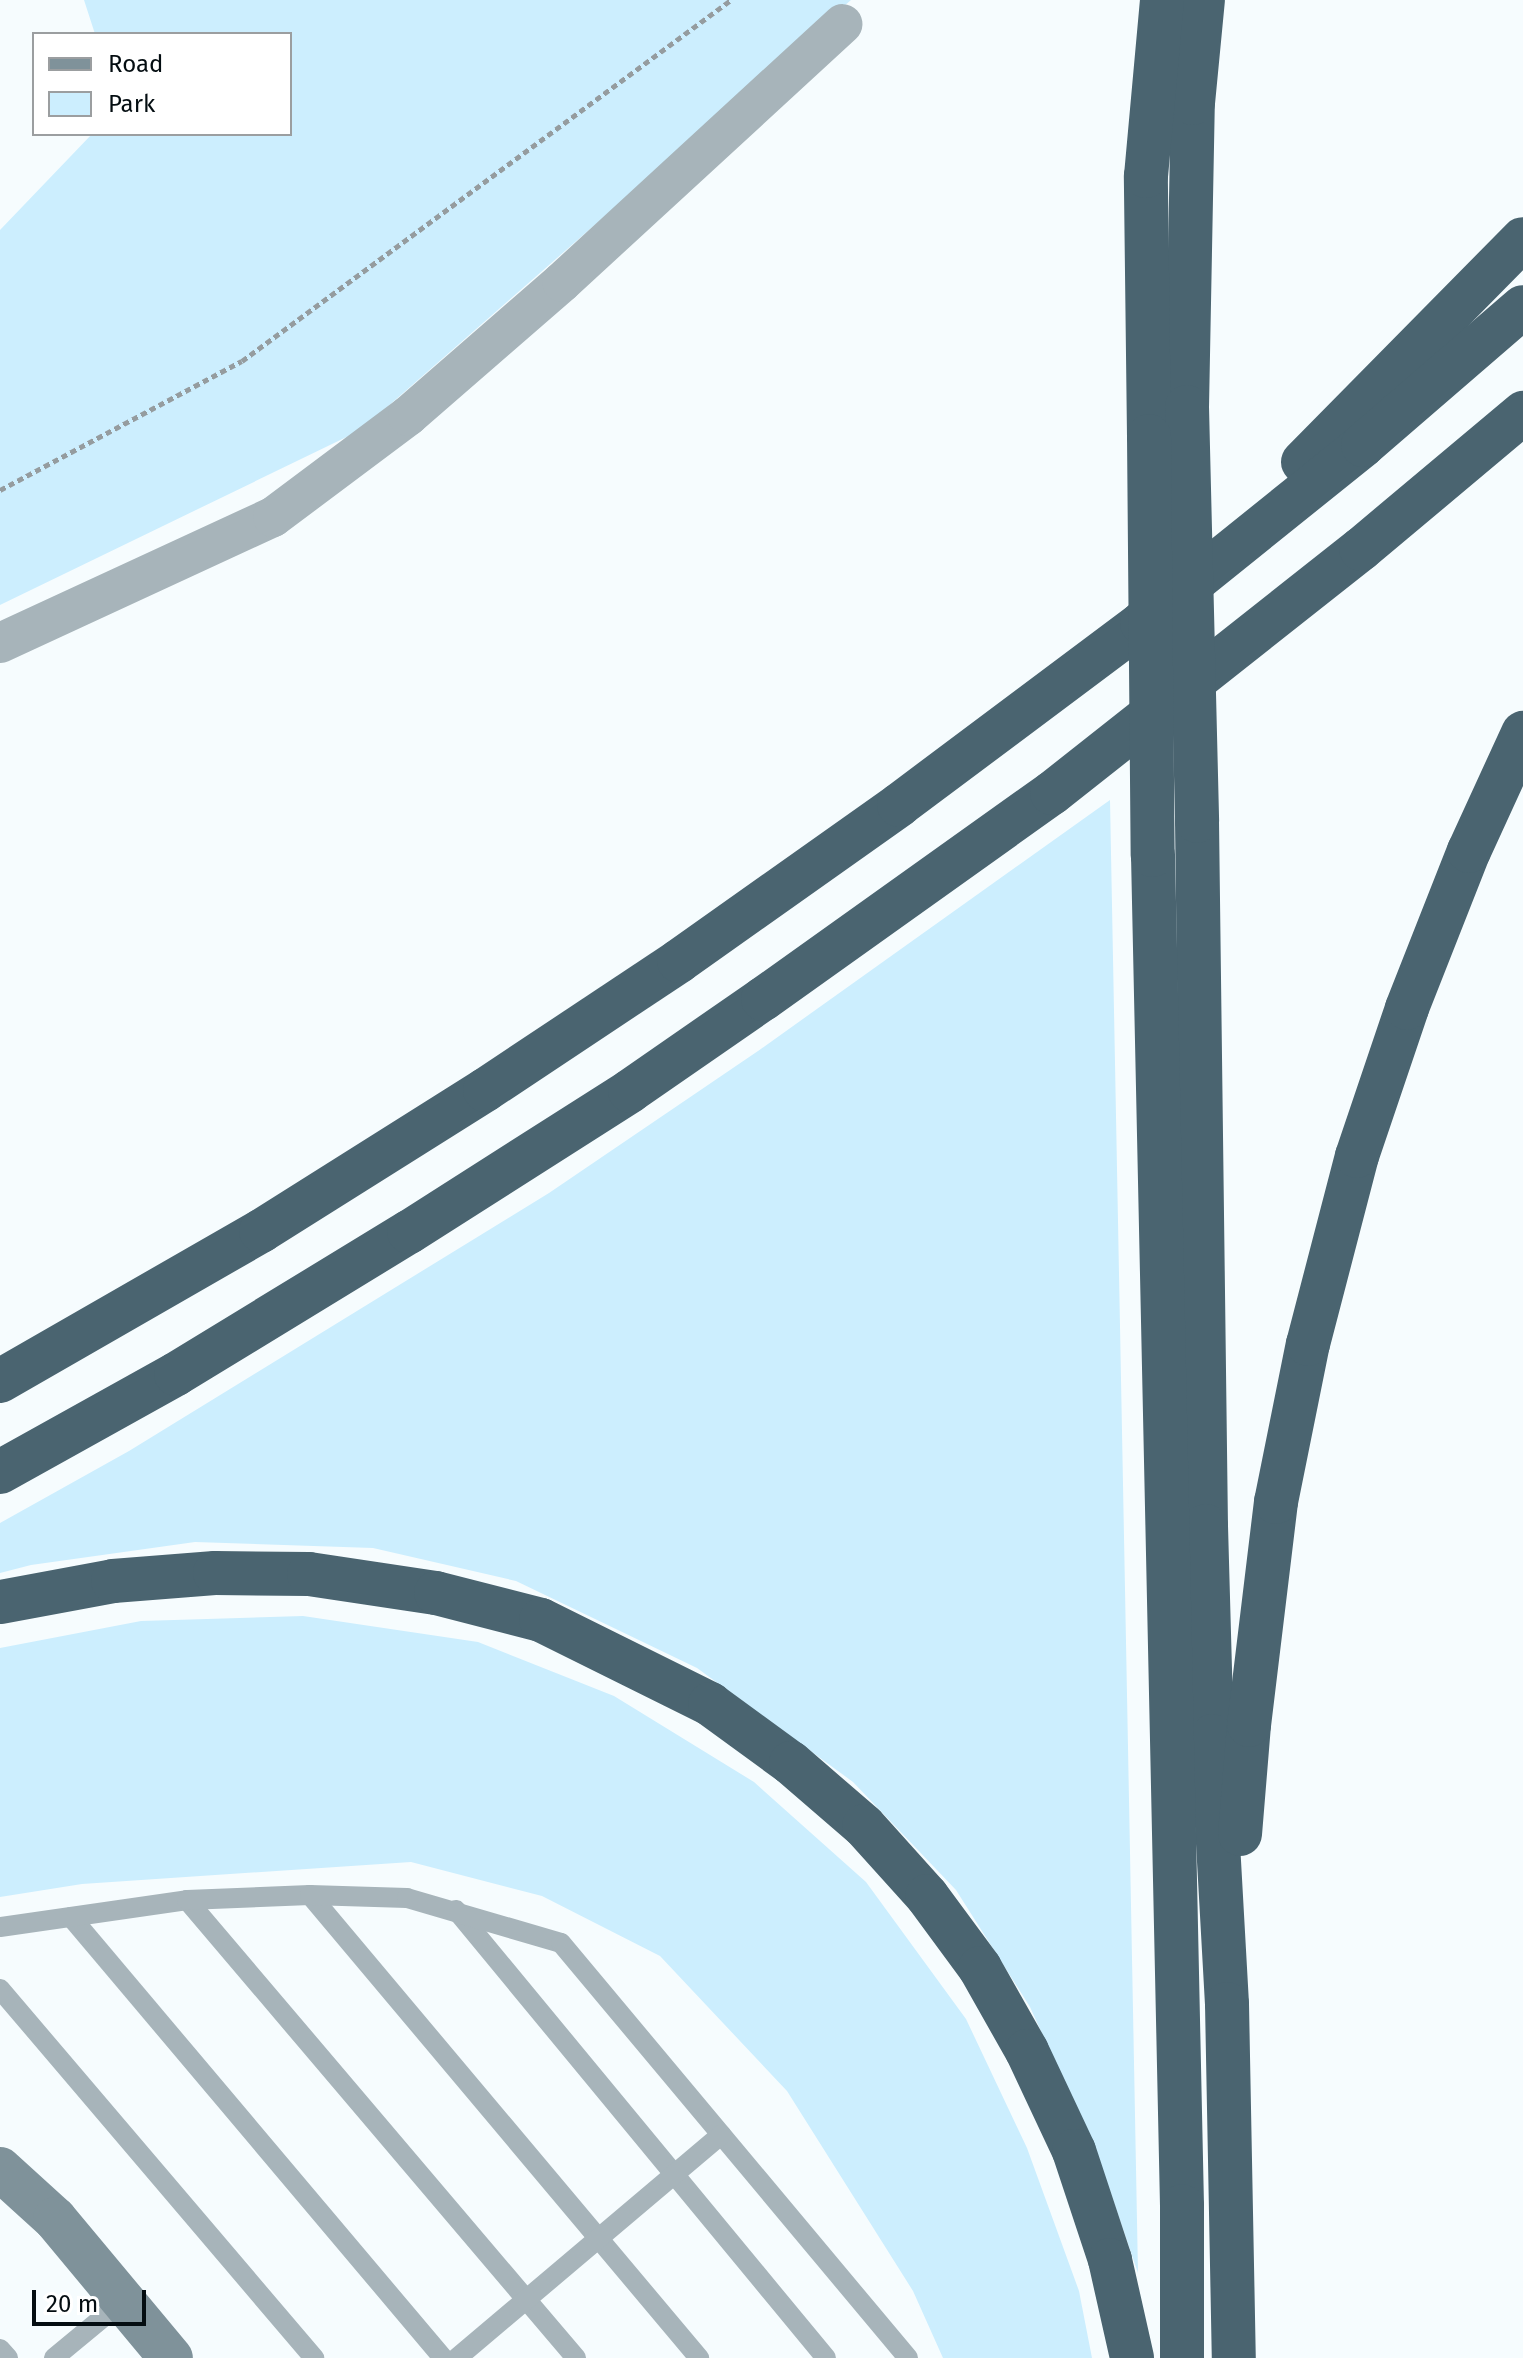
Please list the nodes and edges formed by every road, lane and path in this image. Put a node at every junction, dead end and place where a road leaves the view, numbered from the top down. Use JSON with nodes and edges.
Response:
{"nodes":[{"id":1,"x":731,"y":0,"type":"edge"},
{"id":2,"x":1162,"y":0,"type":"edge"},
{"id":3,"x":1203,"y":0,"type":"edge"},
{"id":4,"x":843,"y":24,"type":"dead end"},
{"id":5,"x":1523,"y":239,"type":"edge"},
{"id":6,"x":1523,"y":307,"type":"edge"},
{"id":7,"x":1523,"y":413,"type":"edge"},
{"id":8,"x":0,"y":490,"type":"edge"},
{"id":9,"x":1142,"y":623,"type":"junction"},
{"id":10,"x":0,"y":643,"type":"edge"},
{"id":11,"x":1523,"y":733,"type":"edge"},
{"id":12,"x":0,"y":1381,"type":"edge"},
{"id":13,"x":0,"y":1472,"type":"edge"},
{"id":14,"x":0,"y":1602,"type":"edge"},
{"id":15,"x":310,"y":1895,"type":"junction"},
{"id":16,"x":187,"y":1900,"type":"junction"},
{"id":17,"x":456,"y":1910,"type":"junction"},
{"id":18,"x":71,"y":1917,"type":"junction"},
{"id":19,"x":0,"y":1927,"type":"edge"},
{"id":20,"x":0,"y":1989,"type":"edge"},
{"id":21,"x":1227,"y":2004,"type":"junction"},
{"id":22,"x":721,"y":2135,"type":"junction"},
{"id":23,"x":0,"y":2169,"type":"edge"},
{"id":24,"x":674,"y":2174,"type":"junction"},
{"id":25,"x":599,"y":2239,"type":"junction"},
{"id":26,"x":527,"y":2300,"type":"junction"},
{"id":27,"x":123,"y":2301,"type":"junction"},
{"id":28,"x":0,"y":2349,"type":"edge"},
{"id":29,"x":8,"y":2358,"type":"edge"},
{"id":30,"x":54,"y":2358,"type":"edge"},
{"id":31,"x":171,"y":2358,"type":"edge"},
{"id":32,"x":314,"y":2358,"type":"edge"},
{"id":33,"x":443,"y":2358,"type":"edge"},
{"id":34,"x":457,"y":2358,"type":"edge"},
{"id":35,"x":576,"y":2358,"type":"edge"},
{"id":36,"x":699,"y":2358,"type":"edge"},
{"id":37,"x":826,"y":2358,"type":"edge"},
{"id":38,"x":908,"y":2358,"type":"edge"},
{"id":39,"x":1132,"y":2358,"type":"edge"},
{"id":40,"x":1182,"y":2358,"type":"edge"},
{"id":41,"x":1234,"y":2358,"type":"edge"}],
"edges":[{"from":1,"to":8,"type":"path"},
{"from":2,"to":40,"type":"highway","bridge":true},
{"from":3,"to":21,"type":"highway","bridge":true},
{"from":4,"to":10,"type":"street"},
{"from":5,"to":9,"type":"highway"},
{"from":6,"to":9,"type":"highway"},
{"from":7,"to":13,"type":"highway"},
{"from":9,"to":12,"type":"highway"},
{"from":11,"to":21,"type":"highway"},
{"from":14,"to":39,"type":"highway"},
{"from":15,"to":16,"type":"lane"},
{"from":15,"to":17,"type":"lane"},
{"from":15,"to":25,"type":"lane"},
{"from":16,"to":18,"type":"lane"},
{"from":16,"to":26,"type":"lane"},
{"from":17,"to":22,"type":"lane"},
{"from":17,"to":24,"type":"lane"},
{"from":18,"to":19,"type":"lane"},
{"from":18,"to":33,"type":"lane"},
{"from":20,"to":32,"type":"lane"},
{"from":21,"to":41,"type":"highway"},
{"from":22,"to":24,"type":"lane"},
{"from":22,"to":38,"type":"lane"},
{"from":23,"to":27,"type":"main road"},
{"from":24,"to":25,"type":"lane"},
{"from":24,"to":37,"type":"lane"},
{"from":25,"to":26,"type":"lane"},
{"from":25,"to":36,"type":"lane"},
{"from":26,"to":34,"type":"lane"},
{"from":26,"to":35,"type":"lane"},
{"from":27,"to":30,"type":"lane"},
{"from":27,"to":31,"type":"main road"},
{"from":28,"to":29,"type":"lane"}]}
